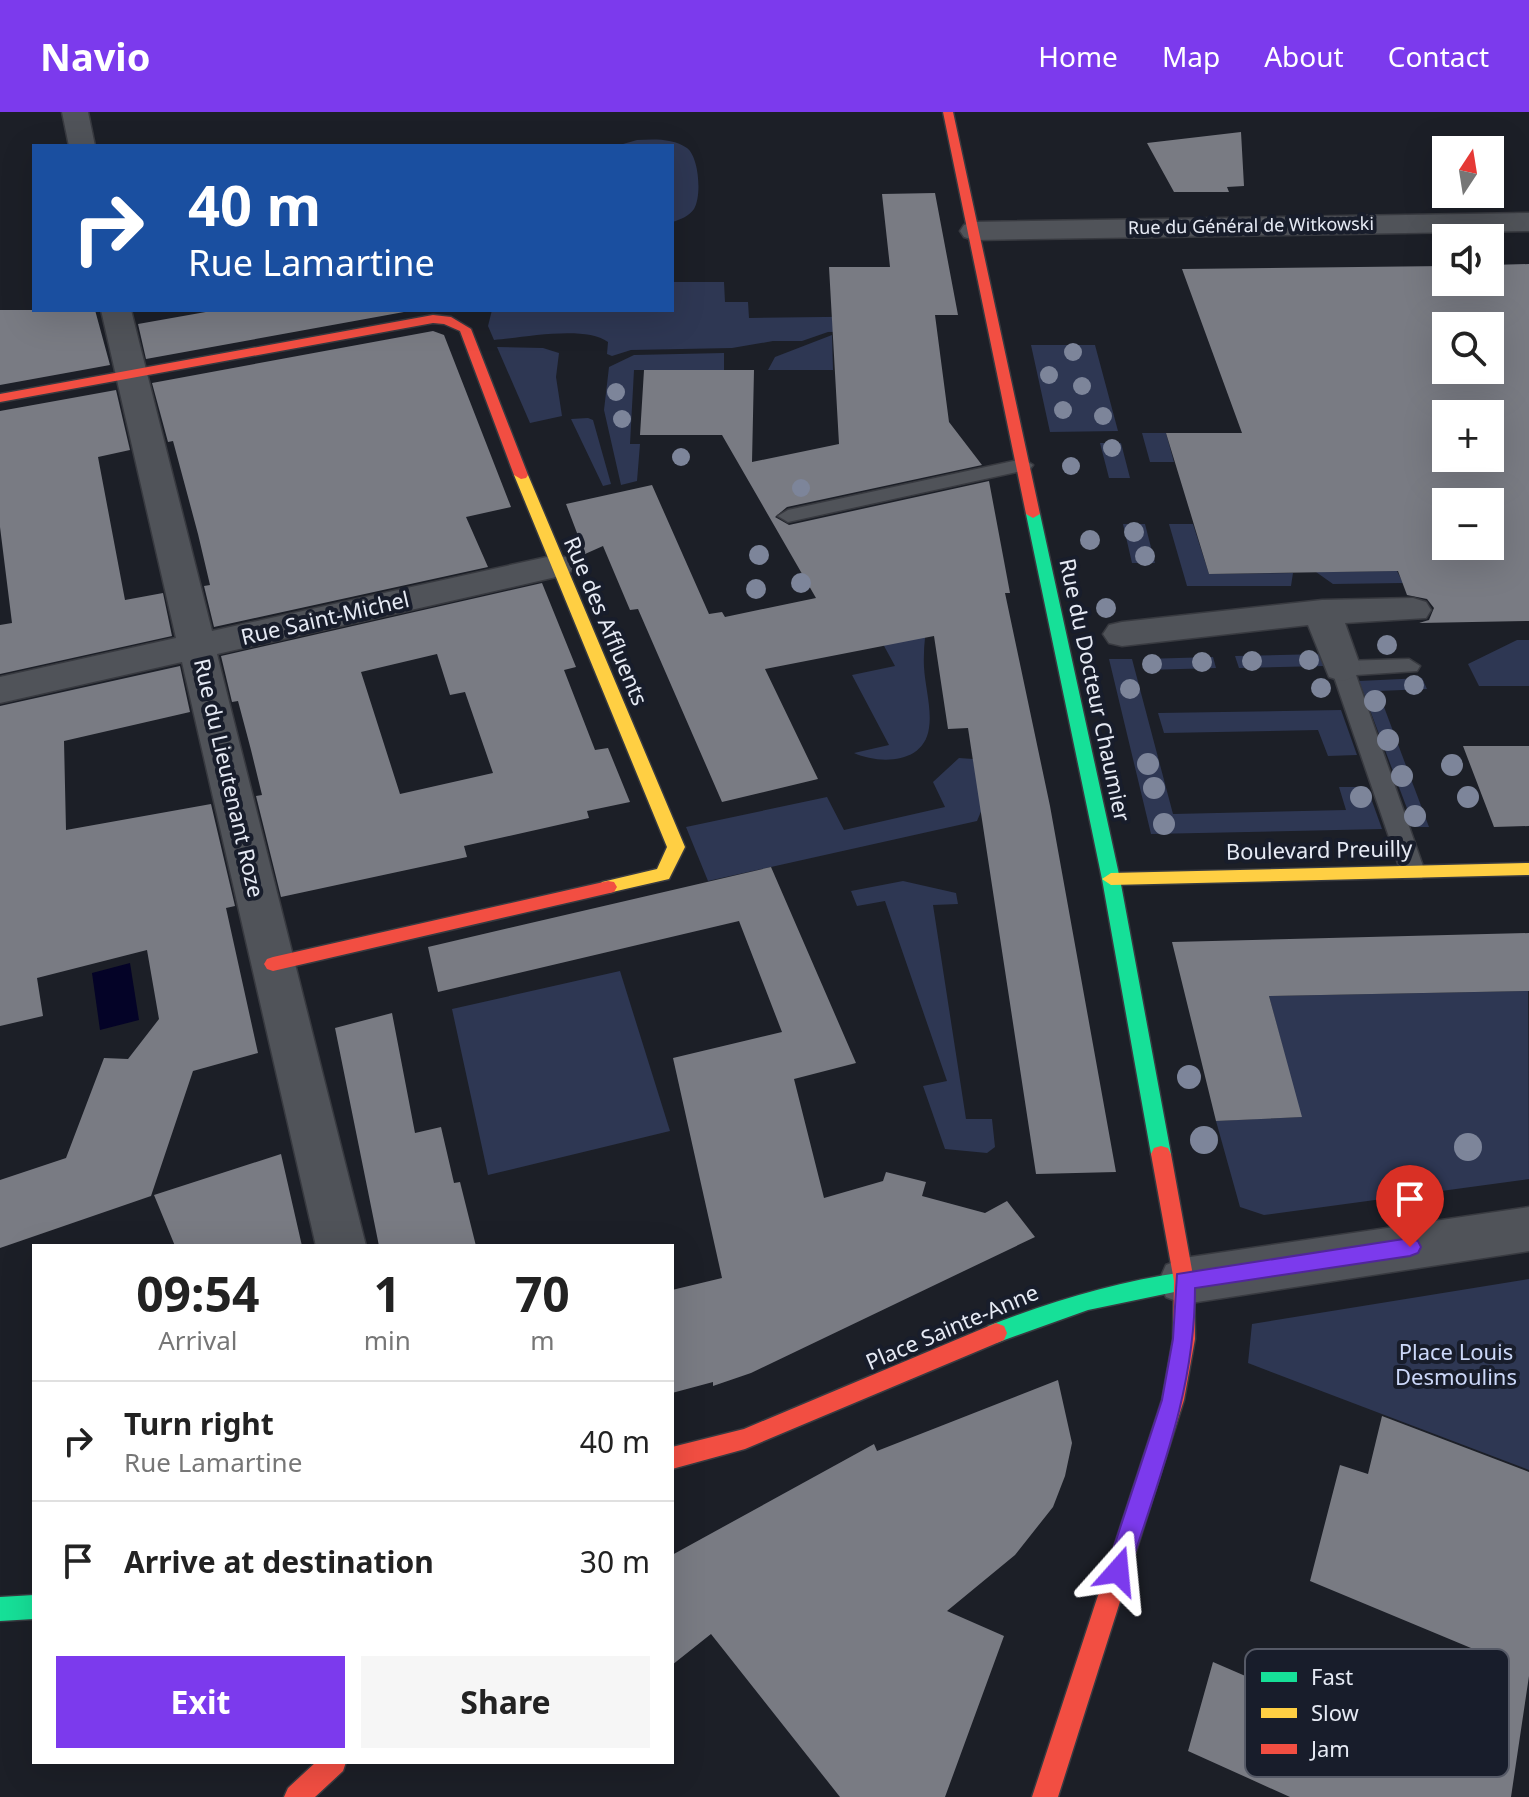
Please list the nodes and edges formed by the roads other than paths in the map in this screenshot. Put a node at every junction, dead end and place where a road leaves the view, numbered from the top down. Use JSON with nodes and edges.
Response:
{"nodes":[{"id":1,"x":75,"y":112,"type":"edge"},
{"id":2,"x":948,"y":112,"type":"edge"},
{"id":3,"x":82,"y":144,"type":"edge"},
{"id":4,"x":1529,"y":222,"type":"edge"},
{"id":5,"x":974,"y":231,"type":"junction"},
{"id":6,"x":116,"y":312,"type":"edge"},
{"id":7,"x":130,"y":374,"type":"junction"},
{"id":8,"x":0,"y":398,"type":"edge"},
{"id":9,"x":1023,"y":465,"type":"junction"},
{"id":10,"x":788,"y":516,"type":"dead end"},
{"id":11,"x":556,"y":566,"type":"junction"},
{"id":12,"x":1413,"y":610,"type":"dead end"},
{"id":13,"x":1322,"y":612,"type":"junction"},
{"id":14,"x":1122,"y":634,"type":"dead end"},
{"id":15,"x":198,"y":646,"type":"junction"},
{"id":16,"x":1409,"y":666,"type":"dead end"},
{"id":17,"x":1342,"y":668,"type":"junction"},
{"id":18,"x":0,"y":690,"type":"edge"},
{"id":19,"x":1529,"y":869,"type":"edge"},
{"id":20,"x":1413,"y":872,"type":"junction"},
{"id":21,"x":1111,"y":879,"type":"junction"},
{"id":22,"x":273,"y":964,"type":"junction"},
{"id":23,"x":1529,"y":1229,"type":"edge"},
{"id":24,"x":341,"y":1244,"type":"edge"},
{"id":25,"x":1184,"y":1281,"type":"junction"},
{"id":26,"x":745,"y":1439,"type":"junction"},
{"id":27,"x":674,"y":1457,"type":"edge"},
{"id":28,"x":708,"y":1466,"type":"dead end"},
{"id":29,"x":32,"y":1607,"type":"edge"},
{"id":30,"x":0,"y":1609,"type":"edge"},
{"id":31,"x":332,"y":1764,"type":"edge"},
{"id":32,"x":297,"y":1797,"type":"edge"},
{"id":33,"x":1045,"y":1797,"type":"edge"}],
"edges":[{"from":1,"to":3,"type":"street"},
{"from":2,"to":5,"type":"street","name":"Rue du Docteur Chaumier"},
{"from":4,"to":5,"type":"street","name":"Rue du Général de Witkowski"},
{"from":5,"to":9,"type":"street","name":"Rue du Docteur Chaumier"},
{"from":6,"to":7,"type":"street","name":"Rue du Lieutenant Roze"},
{"from":7,"to":8,"type":"street","name":"Rue des Affluents"},
{"from":7,"to":11,"type":"street","name":"Rue des Affluents"},
{"from":7,"to":15,"type":"street","name":"Rue du Lieutenant Roze"},
{"from":9,"to":10,"type":"lane"},
{"from":9,"to":21,"type":"street","name":"Rue du Docteur Chaumier"},
{"from":11,"to":15,"type":"street","name":"Rue Saint-Michel"},
{"from":11,"to":22,"type":"street","name":"Rue des Affluents"},
{"from":12,"to":13,"type":"street"},
{"from":13,"to":14,"type":"street"},
{"from":13,"to":17,"type":"street"},
{"from":15,"to":18,"type":"street","name":"Rue Saint-Michel"},
{"from":15,"to":22,"type":"street","name":"Rue du Lieutenant Roze"},
{"from":16,"to":17,"type":"lane"},
{"from":17,"to":20,"type":"lane"},
{"from":19,"to":20,"type":"street","name":"Boulevard Preuilly"},
{"from":20,"to":21,"type":"street","name":"Boulevard Preuilly"},
{"from":21,"to":25,"type":"street","name":"Rue du Docteur Chaumier"},
{"from":22,"to":24,"type":"street","name":"Rue du Lieutenant Roze"},
{"from":23,"to":25,"type":"street"},
{"from":25,"to":26,"type":"street","name":"Place Sainte-Anne"},
{"from":25,"to":33,"type":"street","name":"Rue du Docteur Chaumier"},
{"from":26,"to":27,"type":"street","name":"Place Sainte-Anne"},
{"from":26,"to":28,"type":"street","name":"Place Sainte-Anne"},
{"from":29,"to":30,"type":"street"},
{"from":31,"to":32,"type":"street"}]}
